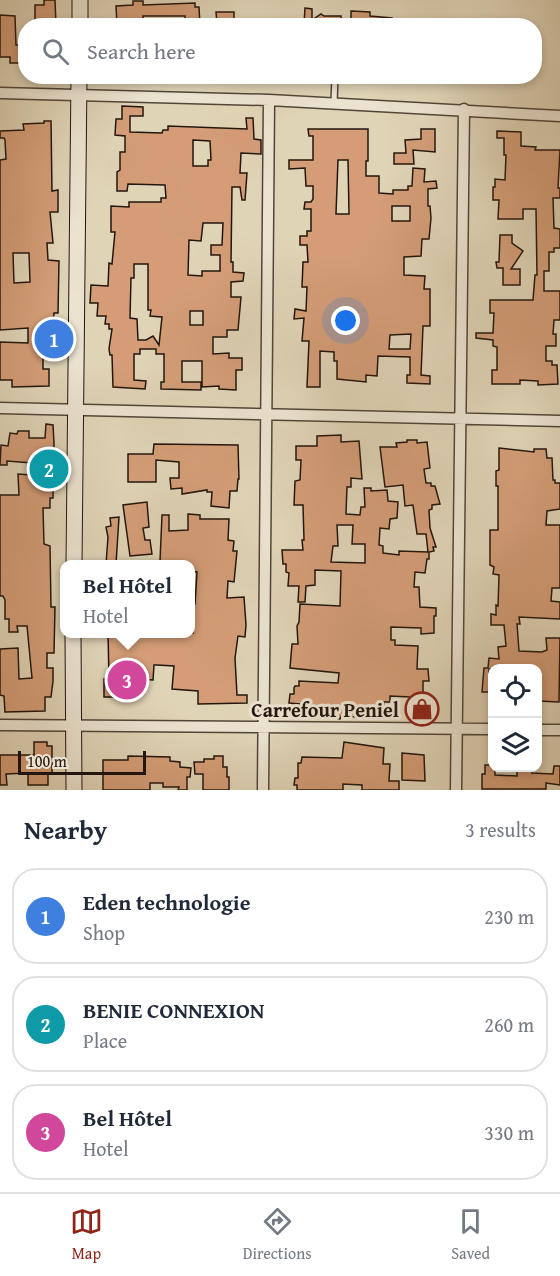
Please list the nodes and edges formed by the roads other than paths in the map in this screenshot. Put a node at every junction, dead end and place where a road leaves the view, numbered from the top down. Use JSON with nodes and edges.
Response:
{"nodes":[{"id":1,"x":80,"y":0,"type":"edge"},
{"id":2,"x":80,"y":18,"type":"edge"},
{"id":3,"x":79,"y":84,"type":"edge"},
{"id":4,"x":335,"y":84,"type":"edge"},
{"id":5,"x":0,"y":93,"type":"edge"},
{"id":6,"x":79,"y":95,"type":"junction"},
{"id":7,"x":269,"y":100,"type":"junction"},
{"id":8,"x":334,"y":103,"type":"junction"},
{"id":9,"x":464,"y":109,"type":"junction"},
{"id":10,"x":560,"y":116,"type":"edge"},
{"id":11,"x":0,"y":408,"type":"edge"},
{"id":12,"x":75,"y":409,"type":"junction"},
{"id":13,"x":266,"y":414,"type":"junction"},
{"id":14,"x":460,"y":419,"type":"junction"},
{"id":15,"x":560,"y":421,"type":"edge"},
{"id":16,"x":74,"y":560,"type":"edge"},
{"id":17,"x":74,"y":638,"type":"edge"},
{"id":18,"x":0,"y":725,"type":"edge"},
{"id":19,"x":74,"y":726,"type":"junction"},
{"id":20,"x":264,"y":728,"type":"junction"},
{"id":21,"x":457,"y":728,"type":"junction"},
{"id":22,"x":488,"y":729,"type":"edge"},
{"id":23,"x":542,"y":730,"type":"edge"},
{"id":24,"x":560,"y":730,"type":"edge"},
{"id":25,"x":74,"y":790,"type":"edge"},
{"id":26,"x":263,"y":790,"type":"edge"},
{"id":27,"x":456,"y":790,"type":"edge"}],
"edges":[{"from":1,"to":2,"type":"street"},
{"from":3,"to":6,"type":"street"},
{"from":4,"to":8,"type":"lane"},
{"from":5,"to":6,"type":"street"},
{"from":6,"to":7,"type":"street"},
{"from":6,"to":12,"type":"street"},
{"from":7,"to":8,"type":"street"},
{"from":7,"to":13,"type":"street"},
{"from":8,"to":9,"type":"street"},
{"from":9,"to":10,"type":"street"},
{"from":9,"to":14,"type":"street"},
{"from":11,"to":12,"type":"street"},
{"from":12,"to":13,"type":"street"},
{"from":12,"to":16,"type":"street"},
{"from":13,"to":14,"type":"street"},
{"from":13,"to":20,"type":"street"},
{"from":14,"to":15,"type":"street"},
{"from":14,"to":21,"type":"street"},
{"from":17,"to":19,"type":"street"},
{"from":18,"to":19,"type":"street"},
{"from":19,"to":20,"type":"street"},
{"from":19,"to":25,"type":"street"},
{"from":20,"to":21,"type":"street"},
{"from":20,"to":26,"type":"street"},
{"from":21,"to":22,"type":"street"},
{"from":21,"to":27,"type":"street"},
{"from":23,"to":24,"type":"street"}]}
